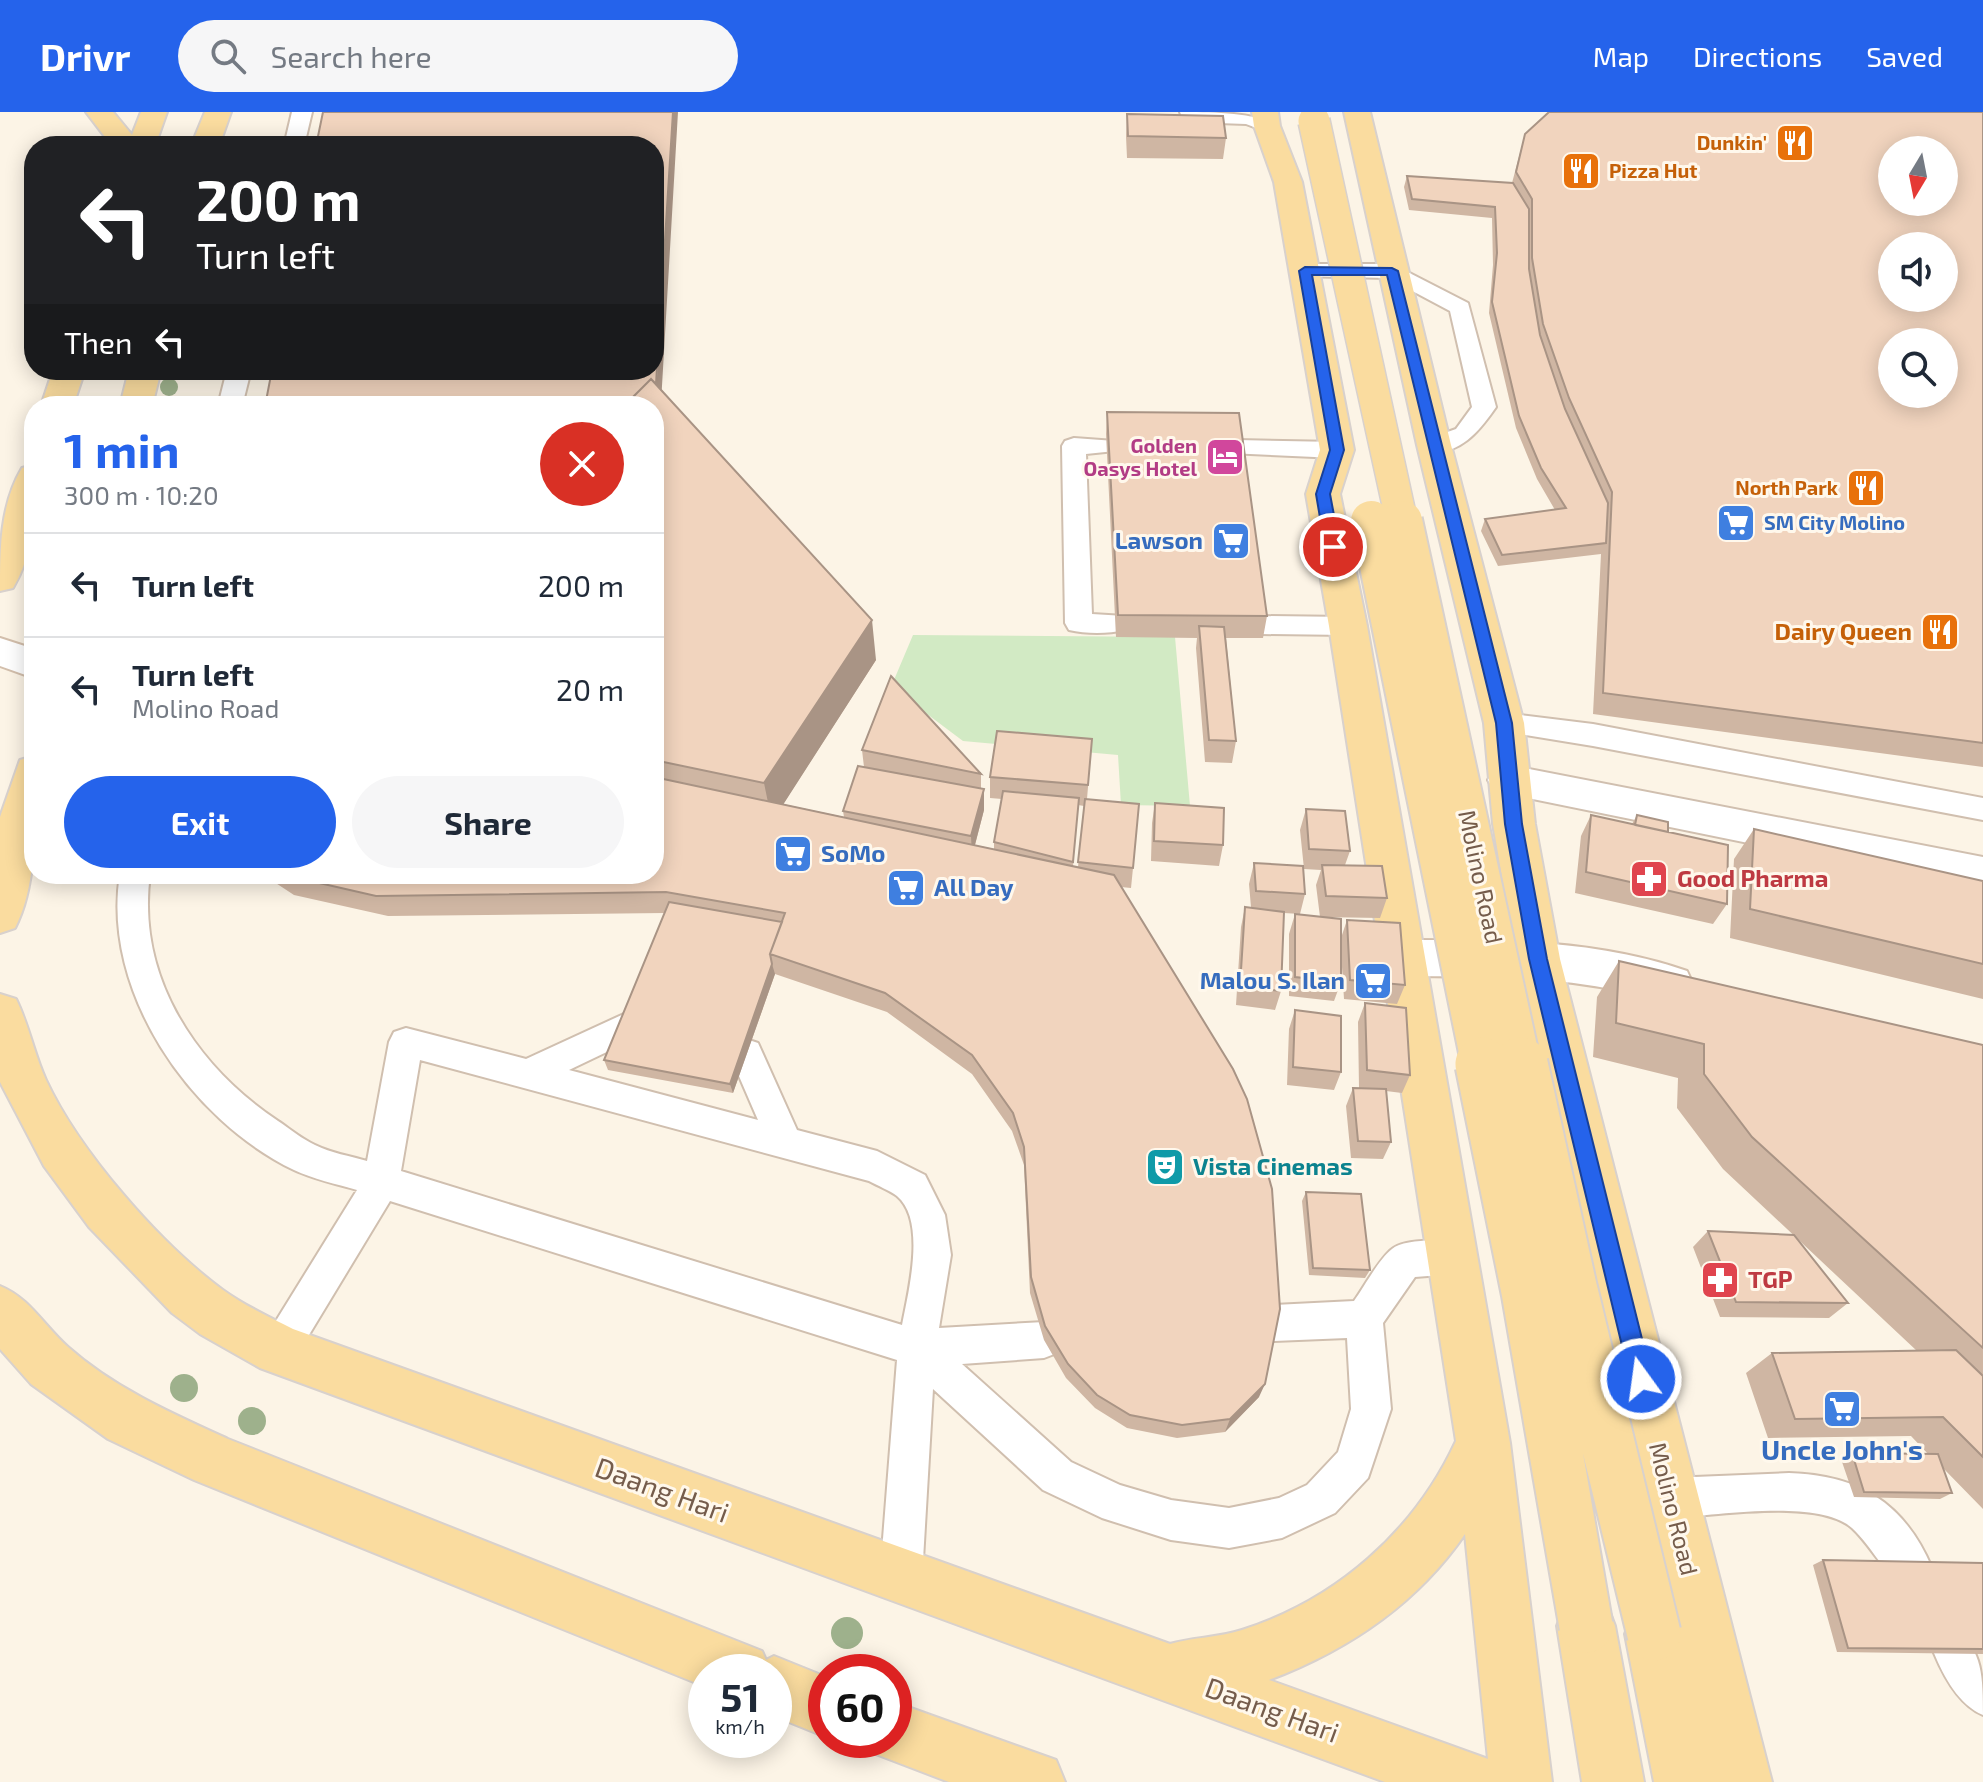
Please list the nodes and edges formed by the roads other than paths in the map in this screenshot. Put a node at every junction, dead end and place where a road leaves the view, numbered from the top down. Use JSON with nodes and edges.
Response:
{"nodes":[{"id":1,"x":99,"y":112,"type":"edge"},
{"id":2,"x":154,"y":112,"type":"edge"},
{"id":3,"x":218,"y":112,"type":"edge"},
{"id":4,"x":302,"y":112,"type":"edge"},
{"id":5,"x":1190,"y":112,"type":"edge"},
{"id":6,"x":1357,"y":112,"type":"edge"},
{"id":7,"x":1283,"y":115,"type":"edge"},
{"id":8,"x":118,"y":136,"type":"edge"},
{"id":9,"x":145,"y":136,"type":"edge"},
{"id":10,"x":209,"y":136,"type":"edge"},
{"id":11,"x":296,"y":136,"type":"edge"},
{"id":12,"x":1305,"y":271,"type":"junction"},
{"id":13,"x":1392,"y":271,"type":"junction"},
{"id":14,"x":1434,"y":445,"type":"junction"},
{"id":15,"x":1106,"y":446,"type":"edge"},
{"id":16,"x":1237,"y":448,"type":"edge"},
{"id":17,"x":1337,"y":450,"type":"junction"},
{"id":18,"x":24,"y":506,"type":"edge"},
{"id":19,"x":0,"y":579,"type":"edge"},
{"id":20,"x":1115,"y":623,"type":"edge"},
{"id":21,"x":1261,"y":625,"type":"edge"},
{"id":22,"x":1348,"y":626,"type":"junction"},
{"id":23,"x":24,"y":640,"type":"edge"},
{"id":24,"x":0,"y":641,"type":"edge"},
{"id":25,"x":0,"y":651,"type":"edge"},
{"id":26,"x":24,"y":660,"type":"edge"},
{"id":27,"x":1504,"y":723,"type":"junction"},
{"id":28,"x":1508,"y":780,"type":"junction"},
{"id":29,"x":24,"y":805,"type":"edge"},
{"id":30,"x":1983,"y":809,"type":"edge"},
{"id":31,"x":1983,"y":874,"type":"edge"},
{"id":32,"x":134,"y":884,"type":"edge"},
{"id":33,"x":0,"y":916,"type":"edge"},
{"id":34,"x":1403,"y":958,"type":"junction"},
{"id":35,"x":1538,"y":959,"type":"junction"},
{"id":36,"x":1711,"y":993,"type":"edge"},
{"id":37,"x":0,"y":1013,"type":"edge"},
{"id":38,"x":626,"y":1027,"type":"edge"},
{"id":39,"x":746,"y":1053,"type":"edge"},
{"id":40,"x":529,"y":1074,"type":"junction"},
{"id":41,"x":785,"y":1142,"type":"junction"},
{"id":42,"x":381,"y":1184,"type":"junction"},
{"id":43,"x":1454,"y":1257,"type":"junction"},
{"id":44,"x":0,"y":1311,"type":"edge"},
{"id":45,"x":1364,"y":1319,"type":"junction"},
{"id":46,"x":1274,"y":1323,"type":"edge"},
{"id":47,"x":1044,"y":1340,"type":"edge"},
{"id":48,"x":917,"y":1348,"type":"junction"},
{"id":49,"x":279,"y":1350,"type":"junction"},
{"id":50,"x":1483,"y":1443,"type":"junction"},
{"id":51,"x":1670,"y":1498,"type":"junction"},
{"id":52,"x":1911,"y":1568,"type":"edge"},
{"id":53,"x":901,"y":1577,"type":"junction"},
{"id":54,"x":696,"y":1654,"type":"edge"},
{"id":55,"x":1171,"y":1672,"type":"junction"},
{"id":56,"x":912,"y":1738,"type":"edge"},
{"id":57,"x":1034,"y":1782,"type":"edge"},
{"id":58,"x":1469,"y":1782,"type":"edge"},
{"id":59,"x":1521,"y":1782,"type":"edge"},
{"id":60,"x":1613,"y":1782,"type":"edge"},
{"id":61,"x":1685,"y":1782,"type":"edge"},
{"id":62,"x":1741,"y":1782,"type":"edge"}],
"edges":[{"from":1,"to":8,"type":"main road"},
{"from":2,"to":9,"type":"main road"},
{"from":3,"to":10,"type":"main road"},
{"from":4,"to":11,"type":"lane"},
{"from":5,"to":7,"type":"lane"},
{"from":6,"to":13,"type":"main road","name":"Molino Road"},
{"from":7,"to":12,"type":"main road"},
{"from":7,"to":60,"type":"main road","name":"Molino Road","bridge":true},
{"from":7,"to":61,"type":"main road","name":"Molino Road","bridge":true},
{"from":12,"to":13,"type":"lane"},
{"from":12,"to":17,"type":"main road"},
{"from":13,"to":14,"type":"main road","name":"Molino Road"},
{"from":13,"to":14,"type":"lane"},
{"from":14,"to":27,"type":"main road","name":"Molino Road"},
{"from":15,"to":20,"type":"lane"},
{"from":16,"to":17,"type":"lane"},
{"from":17,"to":22,"type":"main road"},
{"from":18,"to":19,"type":"main road"},
{"from":21,"to":22,"type":"lane"},
{"from":22,"to":34,"type":"main road"},
{"from":23,"to":24,"type":"street"},
{"from":25,"to":26,"type":"street"},
{"from":27,"to":28,"type":"main road","name":"Molino Road"},
{"from":27,"to":30,"type":"lane"},
{"from":28,"to":31,"type":"street"},
{"from":28,"to":35,"type":"main road","name":"Molino Road"},
{"from":29,"to":33,"type":"main road"},
{"from":32,"to":42,"type":"lane"},
{"from":34,"to":35,"type":"street"},
{"from":34,"to":43,"type":"main road"},
{"from":35,"to":36,"type":"street"},
{"from":35,"to":51,"type":"main road","name":"Molino Road"},
{"from":37,"to":49,"type":"main road","name":"Daang Hari"},
{"from":38,"to":40,"type":"lane"},
{"from":39,"to":41,"type":"lane"},
{"from":40,"to":41,"type":"lane"},
{"from":40,"to":42,"type":"lane"},
{"from":41,"to":48,"type":"lane"},
{"from":42,"to":48,"type":"lane"},
{"from":42,"to":49,"type":"lane"},
{"from":43,"to":45,"type":"lane"},
{"from":43,"to":50,"type":"main road"},
{"from":44,"to":54,"type":"main road"},
{"from":45,"to":46,"type":"lane"},
{"from":45,"to":48,"type":"lane"},
{"from":47,"to":48,"type":"lane"},
{"from":48,"to":53,"type":"lane"},
{"from":49,"to":53,"type":"main road","name":"Daang Hari"},
{"from":50,"to":55,"type":"main road"},
{"from":50,"to":59,"type":"main road"},
{"from":51,"to":52,"type":"lane"},
{"from":51,"to":62,"type":"main road","name":"Molino Road"},
{"from":53,"to":55,"type":"main road","name":"Daang Hari"},
{"from":55,"to":58,"type":"main road","name":"Daang Hari"},
{"from":56,"to":57,"type":"main road"}]}
